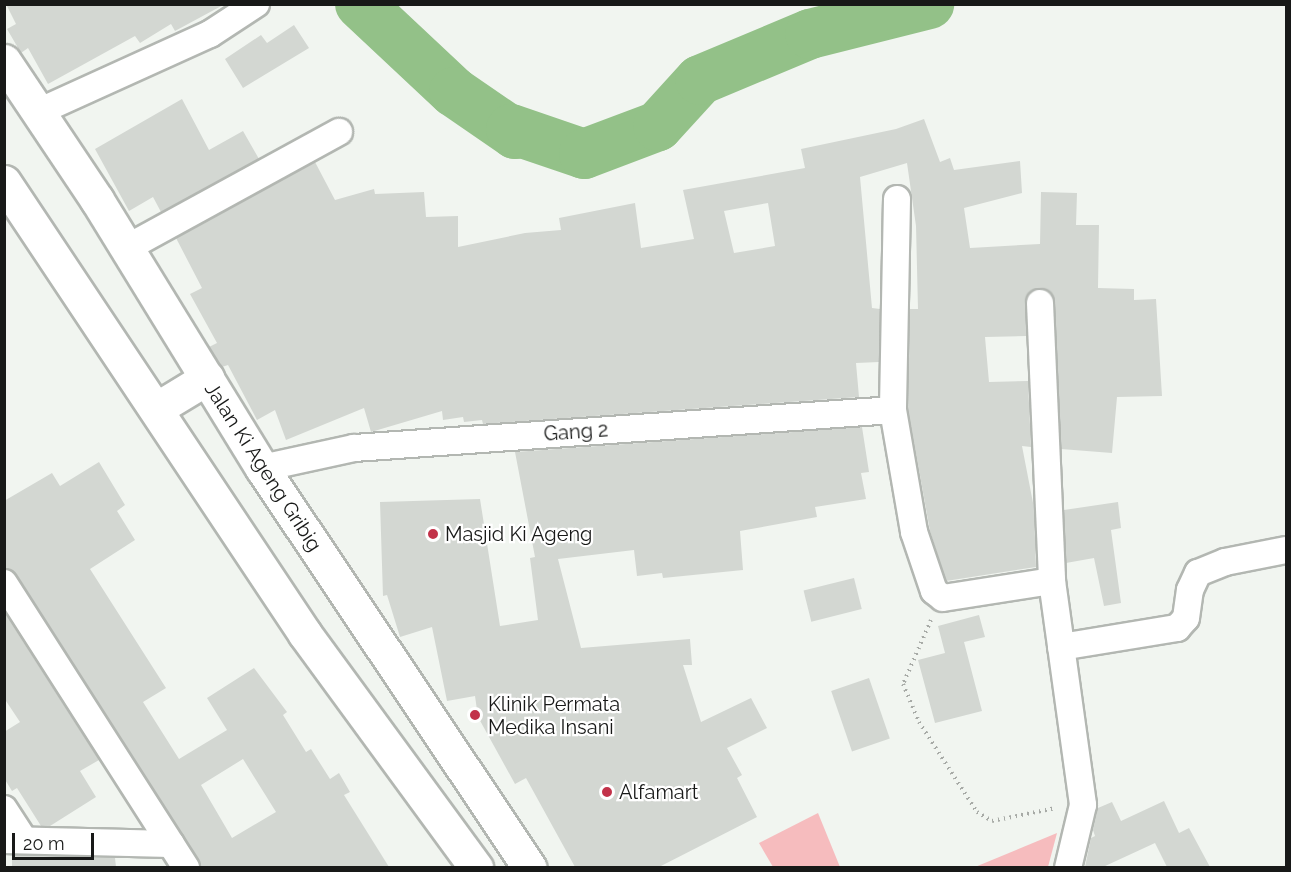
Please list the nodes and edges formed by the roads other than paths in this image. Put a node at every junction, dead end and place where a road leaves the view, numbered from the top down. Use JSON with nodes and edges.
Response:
{"nodes":[{"id":1,"x":256,"y":4,"type":"edge"},
{"id":2,"x":4,"y":61,"type":"edge"},
{"id":3,"x":38,"y":112,"type":"junction"},
{"id":4,"x":339,"y":132,"type":"dead end"},
{"id":5,"x":4,"y":182,"type":"edge"},
{"id":6,"x":897,"y":199,"type":"dead end"},
{"id":7,"x":125,"y":249,"type":"junction"},
{"id":8,"x":1040,"y":303,"type":"dead end"},
{"id":9,"x":207,"y":378,"type":"junction"},
{"id":10,"x":156,"y":409,"type":"junction"},
{"id":11,"x":893,"y":410,"type":"junction"},
{"id":12,"x":262,"y":468,"type":"junction"},
{"id":13,"x":1287,"y":550,"type":"edge"},
{"id":14,"x":1053,"y":581,"type":"junction"},
{"id":15,"x":4,"y":583,"type":"edge"},
{"id":16,"x":1061,"y":647,"type":"junction"},
{"id":17,"x":4,"y":809,"type":"edge"},
{"id":18,"x":14,"y":840,"type":"edge"},
{"id":19,"x":171,"y":844,"type":"junction"},
{"id":20,"x":470,"y":864,"type":"edge"},
{"id":21,"x":186,"y":867,"type":"edge"},
{"id":22,"x":530,"y":867,"type":"edge"},
{"id":23,"x":1068,"y":867,"type":"edge"}],
"edges":[{"from":1,"to":3,"type":"street"},
{"from":2,"to":3,"type":"main road","name":"Jalan Ki Ageng Gribig"},
{"from":3,"to":7,"type":"main road","name":"Jalan Ki Ageng Gribig"},
{"from":4,"to":7,"type":"street"},
{"from":5,"to":10,"type":"main road"},
{"from":6,"to":11,"type":"street"},
{"from":7,"to":9,"type":"main road","name":"Jalan Ki Ageng Gribig"},
{"from":8,"to":14,"type":"street"},
{"from":9,"to":10,"type":"main road"},
{"from":9,"to":12,"type":"main road","name":"Jalan Ki Ageng Gribig"},
{"from":10,"to":20,"type":"main road"},
{"from":11,"to":12,"type":"street","name":"Gang 2"},
{"from":11,"to":14,"type":"street"},
{"from":12,"to":22,"type":"main road","name":"Jalan Ki Ageng Gribig"},
{"from":13,"to":16,"type":"street"},
{"from":14,"to":16,"type":"street"},
{"from":15,"to":19,"type":"street"},
{"from":16,"to":23,"type":"street"},
{"from":17,"to":18,"type":"street"},
{"from":18,"to":19,"type":"street"},
{"from":19,"to":21,"type":"street"}]}
